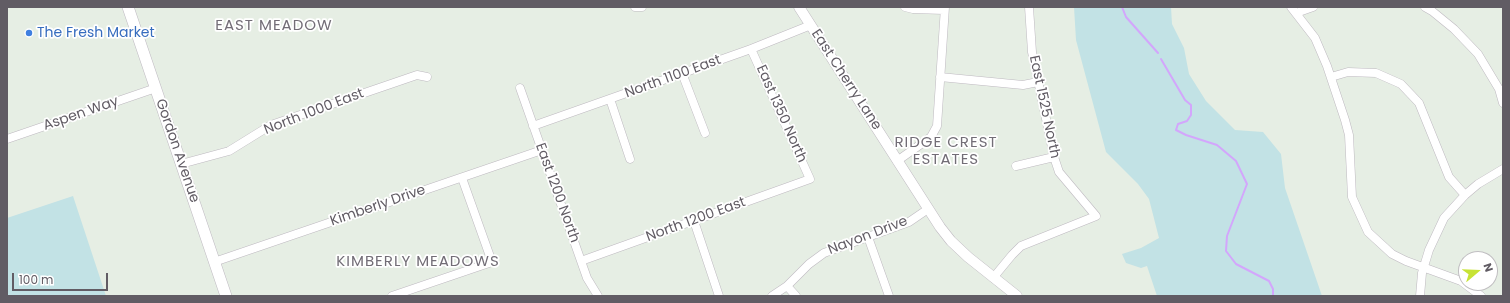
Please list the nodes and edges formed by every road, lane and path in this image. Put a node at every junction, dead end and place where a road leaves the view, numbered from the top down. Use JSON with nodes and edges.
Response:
{"nodes":[{"id":1,"x":128,"y":7,"type":"edge"},
{"id":2,"x":799,"y":7,"type":"edge"},
{"id":3,"x":904,"y":7,"type":"edge"},
{"id":4,"x":1029,"y":7,"type":"edge"},
{"id":5,"x":1313,"y":7,"type":"edge"},
{"id":6,"x":1425,"y":7,"type":"edge"},
{"id":7,"x":945,"y":8,"type":"edge"},
{"id":8,"x":1294,"y":10,"type":"edge"},
{"id":9,"x":811,"y":25,"type":"junction"},
{"id":10,"x":751,"y":49,"type":"junction"},
{"id":11,"x":682,"y":73,"type":"junction"},
{"id":12,"x":427,"y":77,"type":"dead end"},
{"id":13,"x":940,"y":77,"type":"junction"},
{"id":14,"x":1331,"y":78,"type":"junction"},
{"id":15,"x":1038,"y":82,"type":"junction"},
{"id":16,"x":156,"y":88,"type":"junction"},
{"id":17,"x":520,"y":88,"type":"dead end"},
{"id":18,"x":610,"y":99,"type":"junction"},
{"id":19,"x":1503,"y":103,"type":"edge"},
{"id":20,"x":533,"y":126,"type":"junction"},
{"id":21,"x":705,"y":133,"type":"dead end"},
{"id":22,"x":7,"y":139,"type":"edge"},
{"id":23,"x":542,"y":150,"type":"junction"},
{"id":24,"x":1054,"y":158,"type":"junction"},
{"id":25,"x":630,"y":159,"type":"dead end"},
{"id":26,"x":897,"y":161,"type":"junction"},
{"id":27,"x":181,"y":164,"type":"junction"},
{"id":28,"x":1016,"y":166,"type":"dead end"},
{"id":29,"x":1503,"y":169,"type":"edge"},
{"id":30,"x":462,"y":178,"type":"junction"},
{"id":31,"x":810,"y":179,"type":"joint"},
{"id":32,"x":1464,"y":195,"type":"junction"},
{"id":33,"x":928,"y":209,"type":"junction"},
{"id":34,"x":694,"y":221,"type":"junction"},
{"id":35,"x":868,"y":237,"type":"junction"},
{"id":36,"x":581,"y":261,"type":"junction"},
{"id":37,"x":214,"y":262,"type":"junction"},
{"id":38,"x":1424,"y":266,"type":"junction"},
{"id":39,"x":993,"y":278,"type":"junction"},
{"id":40,"x":787,"y":286,"type":"junction"},
{"id":41,"x":226,"y":296,"type":"edge"},
{"id":42,"x":392,"y":296,"type":"edge"},
{"id":43,"x":598,"y":296,"type":"edge"},
{"id":44,"x":719,"y":296,"type":"edge"},
{"id":45,"x":772,"y":296,"type":"edge"},
{"id":46,"x":796,"y":296,"type":"edge"},
{"id":47,"x":889,"y":296,"type":"edge"},
{"id":48,"x":1017,"y":296,"type":"edge"},
{"id":49,"x":1420,"y":296,"type":"edge"},
{"id":50,"x":1481,"y":296,"type":"edge"}],
"edges":[{"from":1,"to":16,"type":"main road","name":"Gordon Avenue"},
{"from":2,"to":9,"type":"street","name":"East Cherry Lane"},
{"from":3,"to":7,"type":"street"},
{"from":4,"to":15,"type":"street","name":"East 1525 North"},
{"from":5,"to":8,"type":"street"},
{"from":6,"to":19,"type":"street"},
{"from":7,"to":13,"type":"street"},
{"from":8,"to":14,"type":"street"},
{"from":9,"to":10,"type":"street","name":"North 1100 East"},
{"from":9,"to":26,"type":"street","name":"East Cherry Lane"},
{"from":10,"to":11,"type":"street","name":"North 1100 East"},
{"from":10,"to":31,"type":"street","name":"East 1350 North"},
{"from":11,"to":18,"type":"street","name":"North 1100 East"},
{"from":11,"to":21,"type":"street"},
{"from":12,"to":27,"type":"street","name":"North 1000 East"},
{"from":13,"to":15,"type":"street"},
{"from":13,"to":26,"type":"street"},
{"from":14,"to":32,"type":"street"},
{"from":14,"to":38,"type":"street"},
{"from":15,"to":24,"type":"street","name":"East 1525 North"},
{"from":16,"to":22,"type":"street","name":"Aspen Way"},
{"from":16,"to":27,"type":"main road","name":"Gordon Avenue"},
{"from":17,"to":20,"type":"street","name":"East 1200 North"},
{"from":18,"to":20,"type":"street","name":"North 1100 East"},
{"from":18,"to":25,"type":"street"},
{"from":20,"to":23,"type":"street","name":"East 1200 North"},
{"from":23,"to":30,"type":"street","name":"Kimberly Drive"},
{"from":23,"to":36,"type":"street","name":"East 1200 North"},
{"from":24,"to":28,"type":"street"},
{"from":24,"to":39,"type":"street","name":"East 1525 North"},
{"from":26,"to":33,"type":"street","name":"East Cherry Lane"},
{"from":27,"to":37,"type":"main road","name":"Gordon Avenue"},
{"from":29,"to":32,"type":"street"},
{"from":30,"to":37,"type":"street","name":"Kimberly Drive"},
{"from":30,"to":42,"type":"street"},
{"from":31,"to":34,"type":"street","name":"North 1200 East"},
{"from":32,"to":38,"type":"street"},
{"from":33,"to":35,"type":"street","name":"Nayon Drive"},
{"from":33,"to":39,"type":"street","name":"East Cherry Lane"},
{"from":34,"to":36,"type":"street","name":"North 1200 East"},
{"from":34,"to":44,"type":"street"},
{"from":35,"to":40,"type":"street","name":"Nayon Drive"},
{"from":35,"to":47,"type":"street"},
{"from":36,"to":43,"type":"street","name":"East 1200 North"},
{"from":37,"to":41,"type":"main road","name":"Gordon Avenue"},
{"from":38,"to":49,"type":"street"},
{"from":38,"to":50,"type":"street"},
{"from":39,"to":48,"type":"street","name":"East Cherry Lane"},
{"from":40,"to":45,"type":"street","name":"Nayon Drive"},
{"from":40,"to":46,"type":"street"}]}
